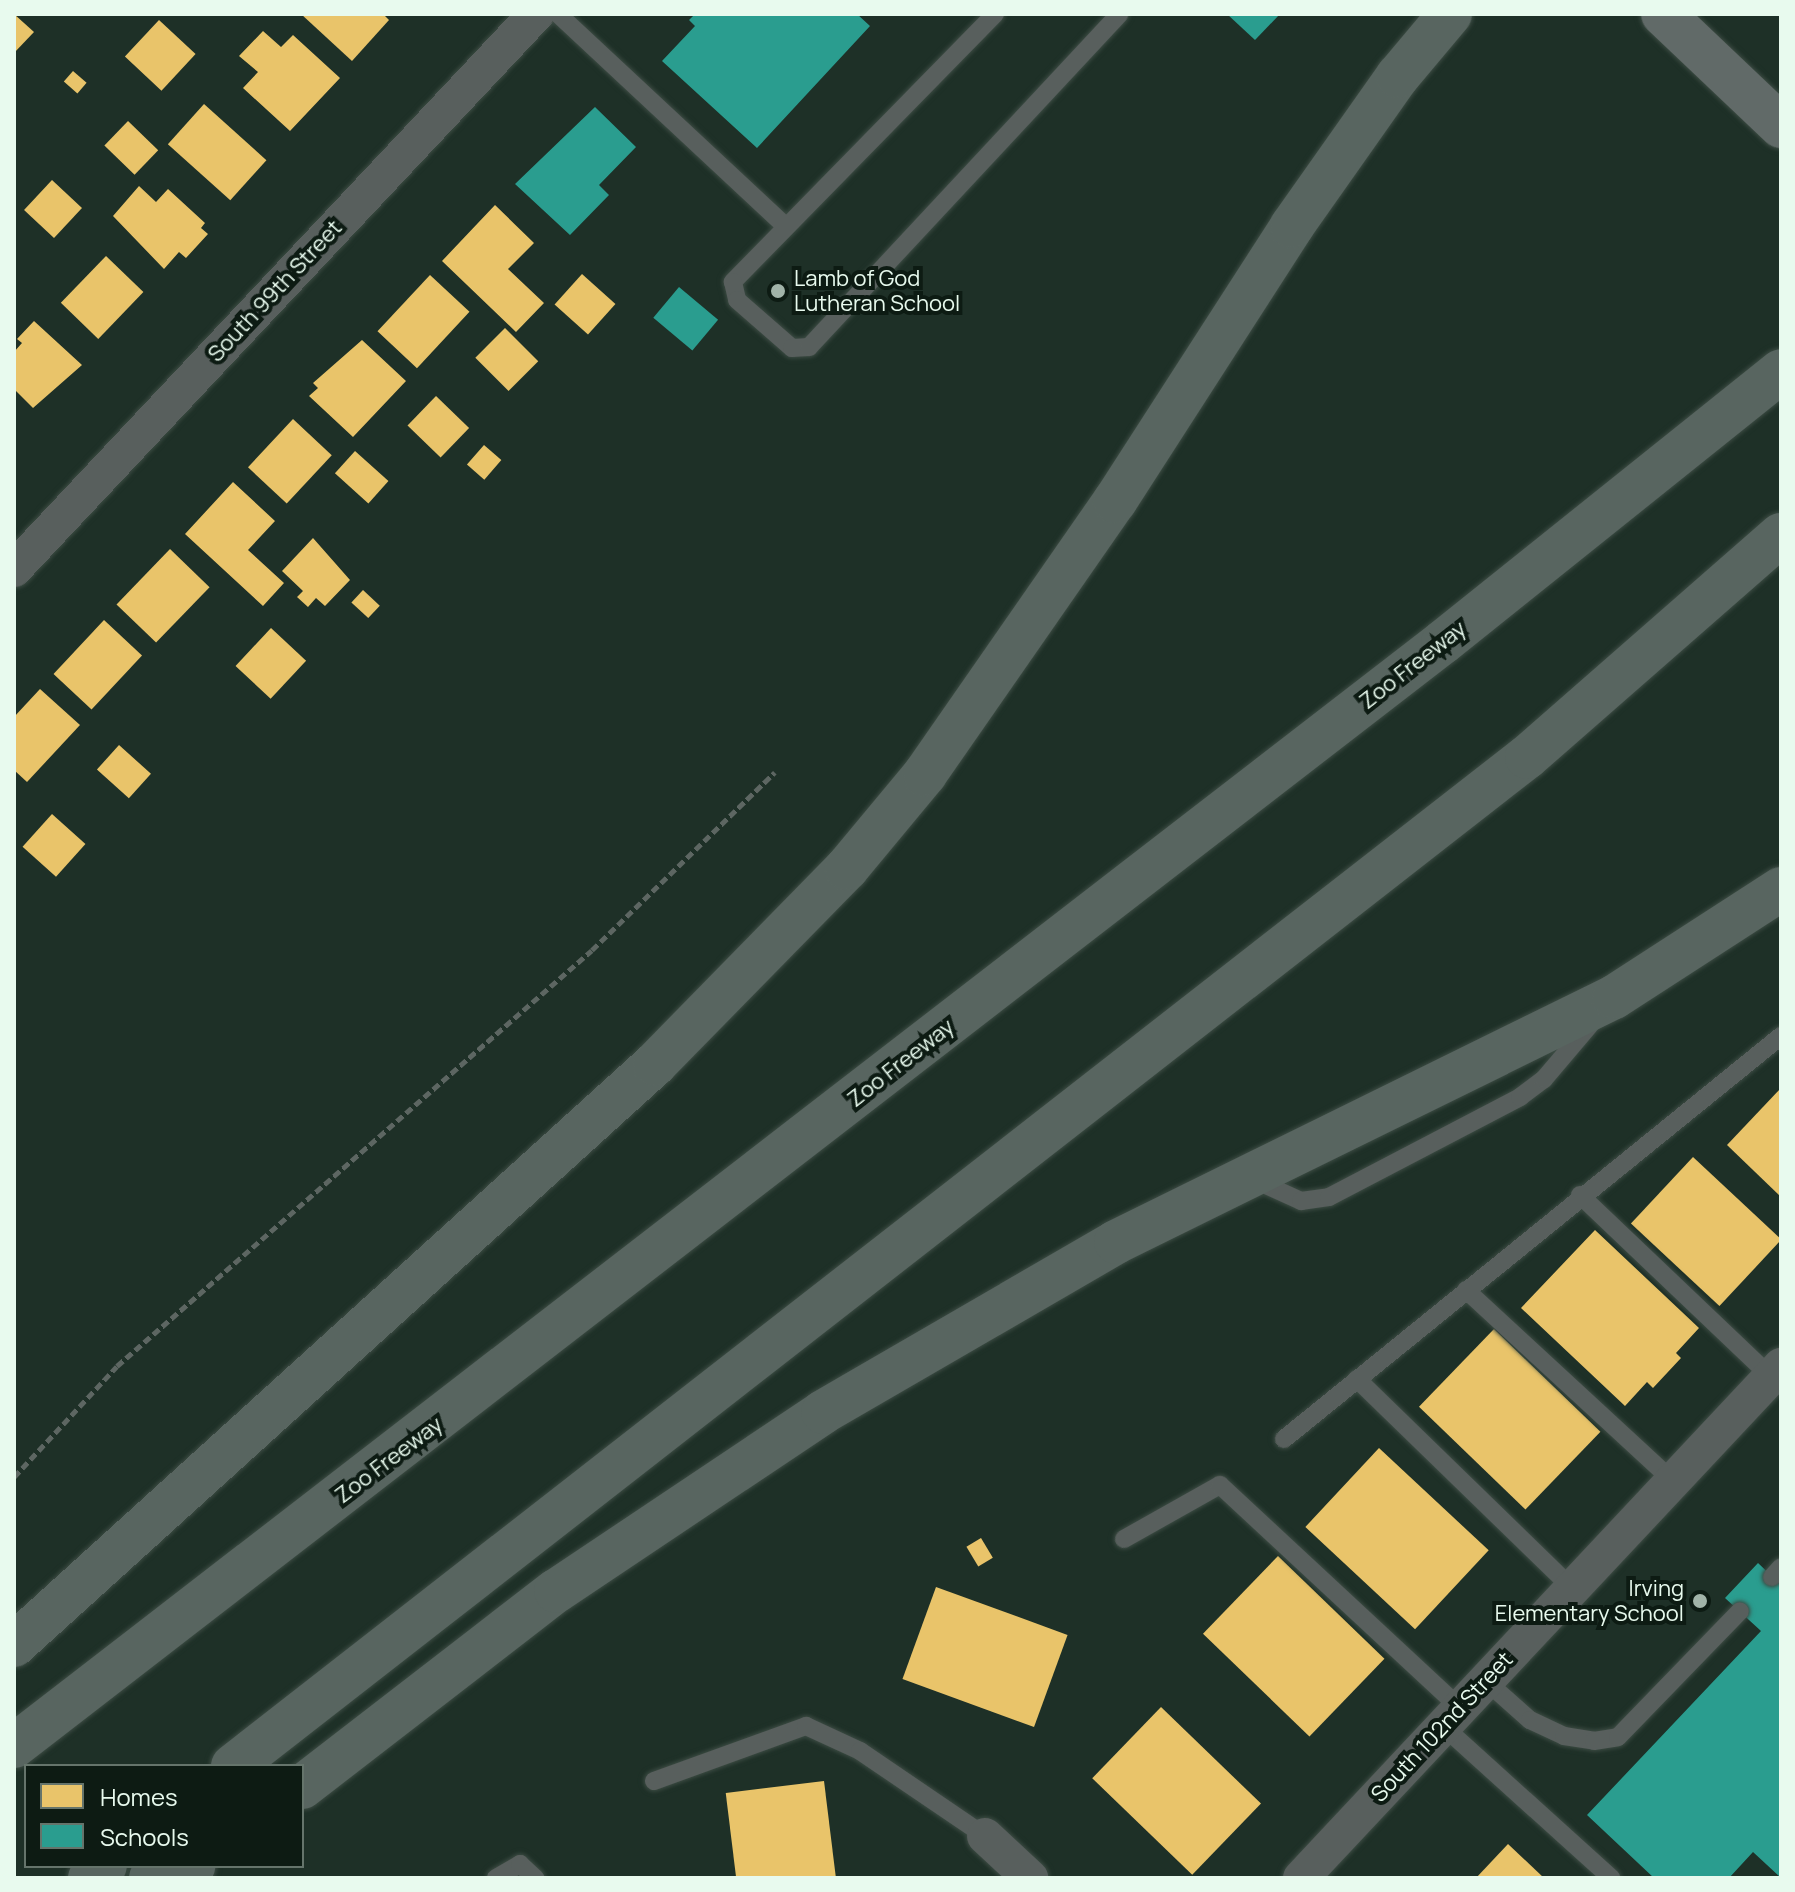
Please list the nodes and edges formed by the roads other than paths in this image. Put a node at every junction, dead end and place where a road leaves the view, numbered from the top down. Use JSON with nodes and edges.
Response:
{"nodes":[{"id":1,"x":536,"y":14,"type":"edge"},
{"id":2,"x":558,"y":14,"type":"edge"},
{"id":3,"x":995,"y":14,"type":"edge"},
{"id":4,"x":1119,"y":14,"type":"edge"},
{"id":5,"x":1419,"y":14,"type":"edge"},
{"id":6,"x":1450,"y":14,"type":"edge"},
{"id":7,"x":1663,"y":14,"type":"edge"},
{"id":8,"x":1398,"y":76,"type":"junction"},
{"id":9,"x":1773,"y":118,"type":"edge"},
{"id":10,"x":785,"y":226,"type":"junction"},
{"id":11,"x":1781,"y":371,"type":"edge"},
{"id":12,"x":1781,"y":535,"type":"edge"},
{"id":13,"x":14,"y":569,"type":"edge"},
{"id":14,"x":1781,"y":889,"type":"edge"},
{"id":15,"x":1781,"y":1036,"type":"edge"},
{"id":16,"x":1580,"y":1195,"type":"junction"},
{"id":17,"x":1466,"y":1290,"type":"junction"},
{"id":18,"x":1776,"y":1372,"type":"edge"},
{"id":19,"x":1357,"y":1379,"type":"junction"},
{"id":20,"x":1284,"y":1439,"type":"dead end"},
{"id":21,"x":1673,"y":1481,"type":"junction"},
{"id":22,"x":1124,"y":1539,"type":"dead end"},
{"id":23,"x":1573,"y":1589,"type":"junction"},
{"id":24,"x":1740,"y":1611,"type":"dead end"},
{"id":25,"x":14,"y":1645,"type":"edge"},
{"id":26,"x":1486,"y":1681,"type":"junction"},
{"id":27,"x":1452,"y":1717,"type":"junction"},
{"id":28,"x":14,"y":1746,"type":"edge"},
{"id":29,"x":236,"y":1764,"type":"edge"},
{"id":30,"x":654,"y":1781,"type":"dead end"},
{"id":31,"x":304,"y":1785,"type":"edge"},
{"id":32,"x":985,"y":1836,"type":"joint"},
{"id":33,"x":186,"y":1868,"type":"edge"},
{"id":34,"x":151,"y":1878,"type":"edge"},
{"id":35,"x":496,"y":1878,"type":"edge"},
{"id":36,"x":535,"y":1878,"type":"edge"},
{"id":37,"x":1030,"y":1878,"type":"edge"},
{"id":38,"x":1301,"y":1878,"type":"edge"},
{"id":39,"x":1611,"y":1878,"type":"edge"}],
"edges":[{"from":1,"to":13,"type":"street","name":"South 99th Street"},
{"from":2,"to":10,"type":"lane"},
{"from":3,"to":10,"type":"lane"},
{"from":4,"to":10,"type":"lane"},
{"from":5,"to":8,"type":"highway"},
{"from":6,"to":8,"type":"highway"},
{"from":7,"to":9,"type":"main road"},
{"from":8,"to":25,"type":"highway"},
{"from":11,"to":28,"type":"highway","name":"Zoo Freeway"},
{"from":12,"to":29,"type":"highway"},
{"from":14,"to":31,"type":"highway"},
{"from":15,"to":16,"type":"lane"},
{"from":16,"to":17,"type":"lane"},
{"from":16,"to":18,"type":"lane"},
{"from":17,"to":19,"type":"lane"},
{"from":17,"to":21,"type":"lane"},
{"from":18,"to":21,"type":"street","name":"South 102nd Street"},
{"from":19,"to":20,"type":"lane"},
{"from":19,"to":23,"type":"lane"},
{"from":21,"to":23,"type":"street","name":"South 102nd Street"},
{"from":22,"to":27,"type":"lane"},
{"from":23,"to":26,"type":"street","name":"South 102nd Street"},
{"from":24,"to":26,"type":"lane"},
{"from":26,"to":27,"type":"street","name":"South 102nd Street"},
{"from":27,"to":38,"type":"street","name":"South 102nd Street"},
{"from":27,"to":39,"type":"lane"},
{"from":30,"to":32,"type":"lane"},
{"from":32,"to":37,"type":"street"},
{"from":33,"to":34,"type":"highway"},
{"from":35,"to":36,"type":"lane"}]}
